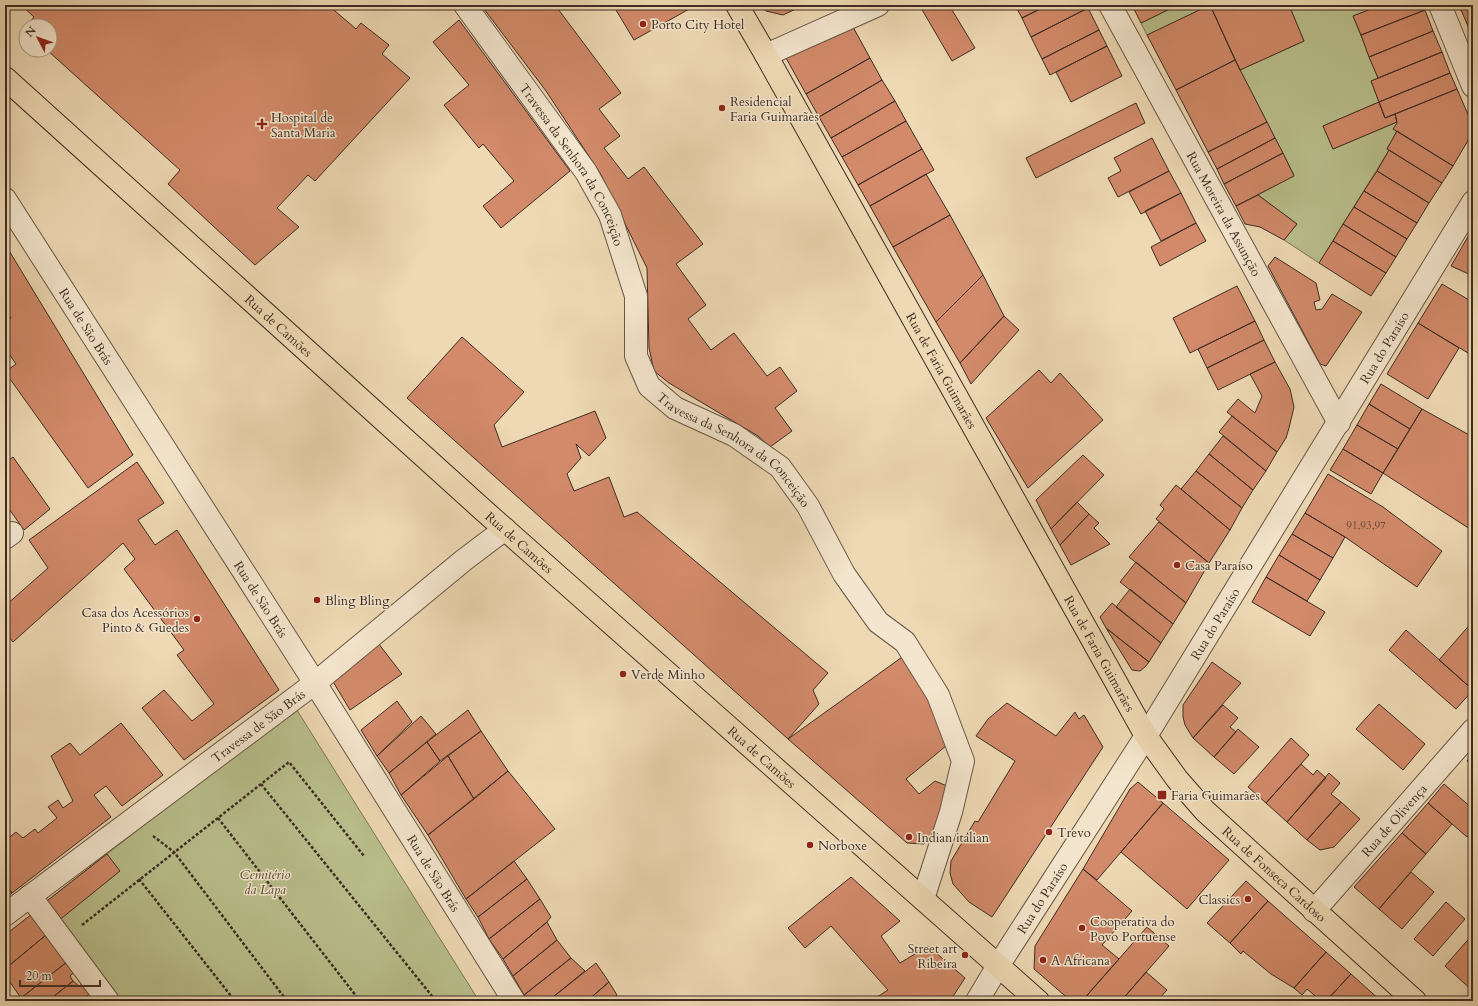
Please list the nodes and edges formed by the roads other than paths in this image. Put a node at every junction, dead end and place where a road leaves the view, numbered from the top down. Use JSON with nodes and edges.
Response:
{"nodes":[{"id":1,"x":465,"y":5,"type":"edge"},
{"id":2,"x":737,"y":5,"type":"edge"},
{"id":3,"x":878,"y":5,"type":"edge"},
{"id":4,"x":1110,"y":5,"type":"edge"},
{"id":5,"x":1440,"y":5,"type":"edge"},
{"id":6,"x":766,"y":55,"type":"junction"},
{"id":7,"x":5,"y":78,"type":"edge"},
{"id":8,"x":1473,"y":86,"type":"edge"},
{"id":9,"x":5,"y":199,"type":"edge"},
{"id":10,"x":1473,"y":202,"type":"edge"},
{"id":11,"x":1339,"y":423,"type":"junction"},
{"id":12,"x":505,"y":529,"type":"junction"},
{"id":13,"x":315,"y":683,"type":"junction"},
{"id":14,"x":1473,"y":730,"type":"edge"},
{"id":15,"x":1146,"y":736,"type":"junction"},
{"id":16,"x":30,"y":896,"type":"junction"},
{"id":17,"x":923,"y":899,"type":"junction"},
{"id":18,"x":1314,"y":911,"type":"junction"},
{"id":19,"x":5,"y":915,"type":"edge"},
{"id":20,"x":998,"y":966,"type":"junction"},
{"id":21,"x":108,"y":1001,"type":"edge"},
{"id":22,"x":514,"y":1001,"type":"edge"},
{"id":23,"x":977,"y":1001,"type":"edge"},
{"id":24,"x":1038,"y":1001,"type":"edge"},
{"id":25,"x":1415,"y":1001,"type":"edge"}],
"edges":[{"from":1,"to":17,"type":"street","name":"Travessa da Senhora da Conceição"},
{"from":2,"to":6,"type":"main road","name":"Rua de Faria Guimarães"},
{"from":3,"to":6,"type":"street"},
{"from":4,"to":11,"type":"street","name":"Rua Moreira da Assunção"},
{"from":5,"to":8,"type":"street"},
{"from":6,"to":15,"type":"main road","name":"Rua de Faria Guimarães"},
{"from":7,"to":12,"type":"main road","name":"Rua de Camões"},
{"from":9,"to":13,"type":"street","name":"Rua de São Brás"},
{"from":10,"to":11,"type":"street","name":"Rua do Paraíso"},
{"from":11,"to":15,"type":"street","name":"Rua do Paraíso"},
{"from":12,"to":13,"type":"street","name":"Travessa de São Brás"},
{"from":12,"to":17,"type":"main road","name":"Rua de Camões"},
{"from":13,"to":16,"type":"street","name":"Travessa de São Brás"},
{"from":13,"to":22,"type":"street","name":"Rua de São Brás"},
{"from":14,"to":18,"type":"street","name":"Rua de Olivença"},
{"from":15,"to":18,"type":"main road","name":"Rua de Fonseca Cardoso"},
{"from":15,"to":20,"type":"street","name":"Rua do Paraíso"},
{"from":16,"to":19,"type":"street","name":"Travessa de São Brás"},
{"from":16,"to":21,"type":"street"},
{"from":17,"to":20,"type":"main road","name":"Rua de Camões"},
{"from":18,"to":25,"type":"main road","name":"Rua de Fonseca Cardoso"},
{"from":20,"to":23,"type":"street","name":"Rua do Paraíso"},
{"from":20,"to":24,"type":"main road","name":"Rua de Camões"}]}
